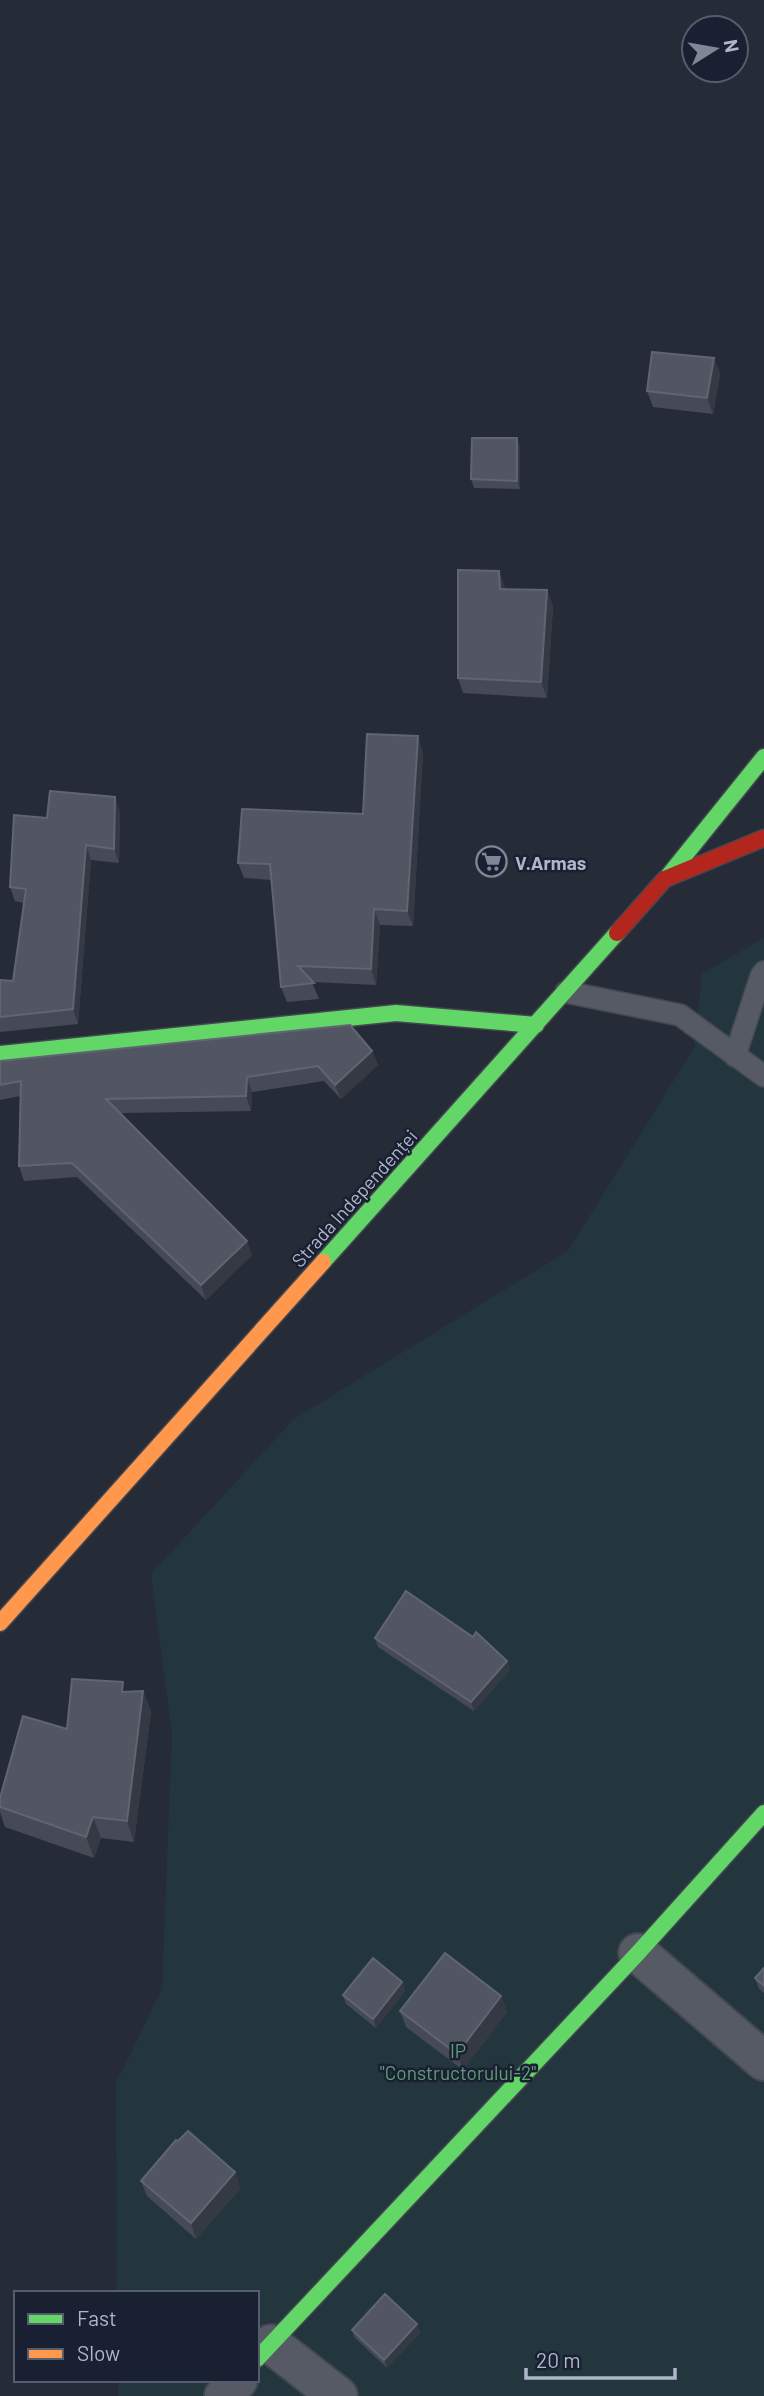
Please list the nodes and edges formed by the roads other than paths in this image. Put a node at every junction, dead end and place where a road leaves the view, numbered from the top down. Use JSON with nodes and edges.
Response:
{"nodes":[{"id":1,"x":764,"y":757,"type":"edge"},
{"id":2,"x":764,"y":838,"type":"edge"},
{"id":3,"x":666,"y":879,"type":"junction"},
{"id":4,"x":764,"y":972,"type":"edge"},
{"id":5,"x":566,"y":992,"type":"junction"},
{"id":6,"x":536,"y":1025,"type":"junction"},
{"id":7,"x":0,"y":1054,"type":"edge"},
{"id":8,"x":735,"y":1056,"type":"junction"},
{"id":9,"x":764,"y":1076,"type":"edge"},
{"id":10,"x":0,"y":1623,"type":"edge"},
{"id":11,"x":764,"y":1813,"type":"edge"},
{"id":12,"x":638,"y":1953,"type":"junction"},
{"id":13,"x":764,"y":2061,"type":"edge"},
{"id":14,"x":264,"y":2352,"type":"edge"},
{"id":15,"x":236,"y":2382,"type":"edge"},
{"id":16,"x":224,"y":2396,"type":"edge"},
{"id":17,"x":338,"y":2396,"type":"edge"}],
"edges":[{"from":1,"to":3,"type":"street"},
{"from":2,"to":3,"type":"street","name":"Strada Independenței"},
{"from":3,"to":5,"type":"street","name":"Strada Independenței"},
{"from":4,"to":8,"type":"lane"},
{"from":5,"to":6,"type":"street","name":"Strada Independenței"},
{"from":5,"to":8,"type":"lane"},
{"from":6,"to":7,"type":"street"},
{"from":6,"to":10,"type":"street","name":"Strada Independenței"},
{"from":8,"to":9,"type":"lane"},
{"from":11,"to":12,"type":"street"},
{"from":12,"to":13,"type":"street"},
{"from":12,"to":14,"type":"street"},
{"from":14,"to":17,"type":"street"},
{"from":15,"to":16,"type":"street"}]}
